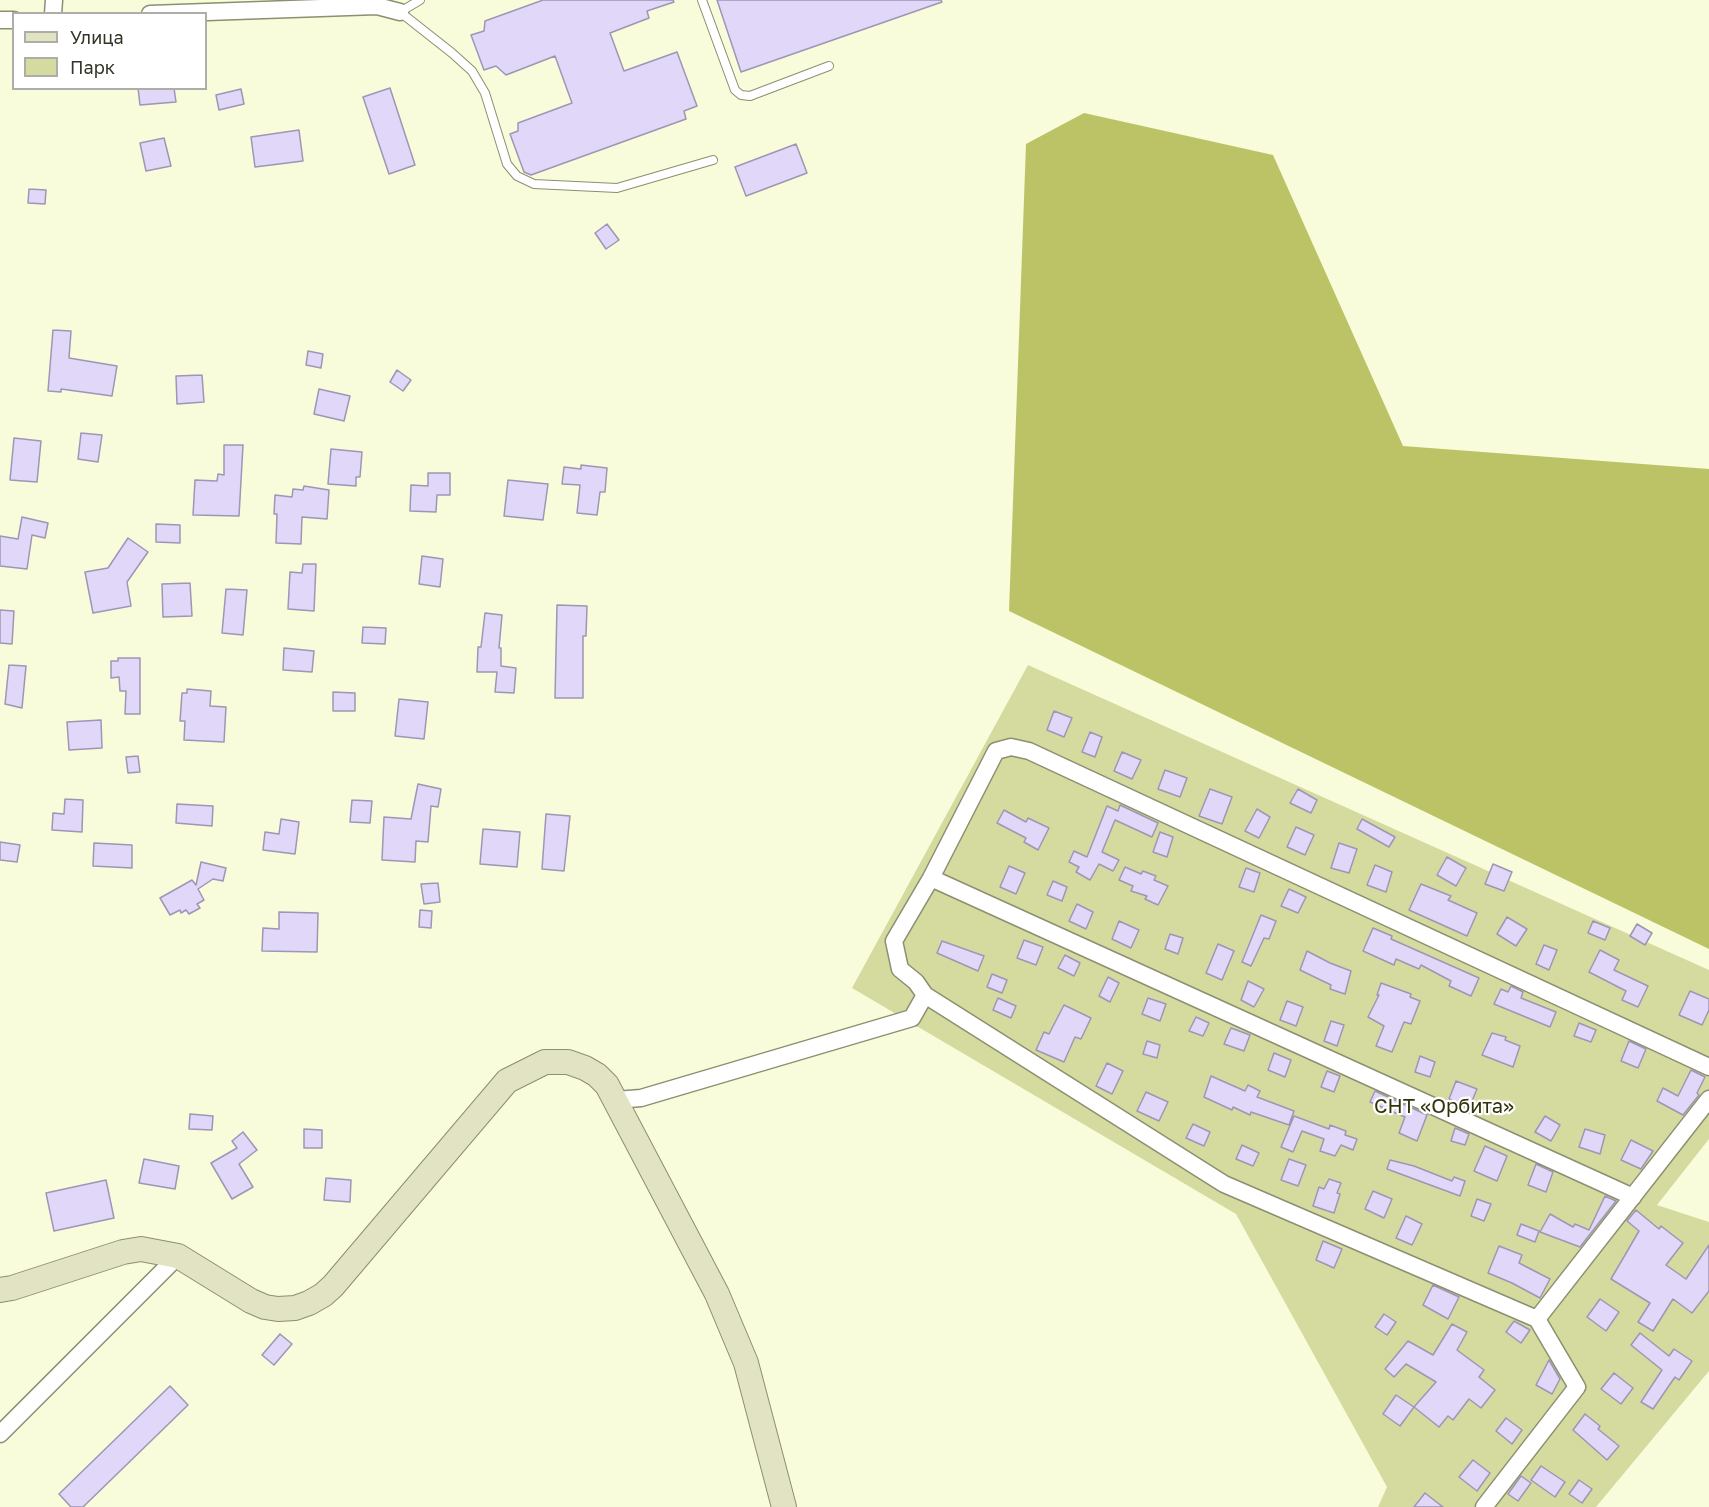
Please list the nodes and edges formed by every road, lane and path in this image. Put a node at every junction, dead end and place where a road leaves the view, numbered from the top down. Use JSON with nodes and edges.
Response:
{"nodes":[{"id":1,"x":420,"y":0,"type":"edge"},
{"id":2,"x":702,"y":0,"type":"edge"},
{"id":3,"x":207,"y":12,"type":"edge"},
{"id":4,"x":400,"y":12,"type":"junction"},
{"id":5,"x":829,"y":66,"type":"dead end"},
{"id":6,"x":713,"y":160,"type":"dead end"},
{"id":7,"x":931,"y":878,"type":"junction"},
{"id":8,"x":925,"y":995,"type":"junction"},
{"id":9,"x":1709,"y":1067,"type":"edge"},
{"id":10,"x":1709,"y":1099,"type":"edge"},
{"id":11,"x":616,"y":1100,"type":"junction"},
{"id":12,"x":1633,"y":1197,"type":"junction"},
{"id":13,"x":178,"y":1256,"type":"junction"},
{"id":14,"x":0,"y":1290,"type":"edge"},
{"id":15,"x":1537,"y":1319,"type":"junction"},
{"id":16,"x":0,"y":1434,"type":"edge"},
{"id":17,"x":784,"y":1507,"type":"edge"},
{"id":18,"x":1484,"y":1507,"type":"edge"}],
"edges":[{"from":1,"to":4,"type":"lane"},
{"from":2,"to":5,"type":"lane"},
{"from":3,"to":4,"type":"street"},
{"from":4,"to":6,"type":"lane"},
{"from":7,"to":8,"type":"street"},
{"from":7,"to":9,"type":"street"},
{"from":7,"to":12,"type":"street"},
{"from":8,"to":11,"type":"street"},
{"from":8,"to":15,"type":"street"},
{"from":10,"to":12,"type":"street"},
{"from":11,"to":13,"type":"street"},
{"from":11,"to":17,"type":"street"},
{"from":12,"to":15,"type":"street"},
{"from":13,"to":14,"type":"street"},
{"from":13,"to":16,"type":"street"},
{"from":15,"to":18,"type":"street"}]}
